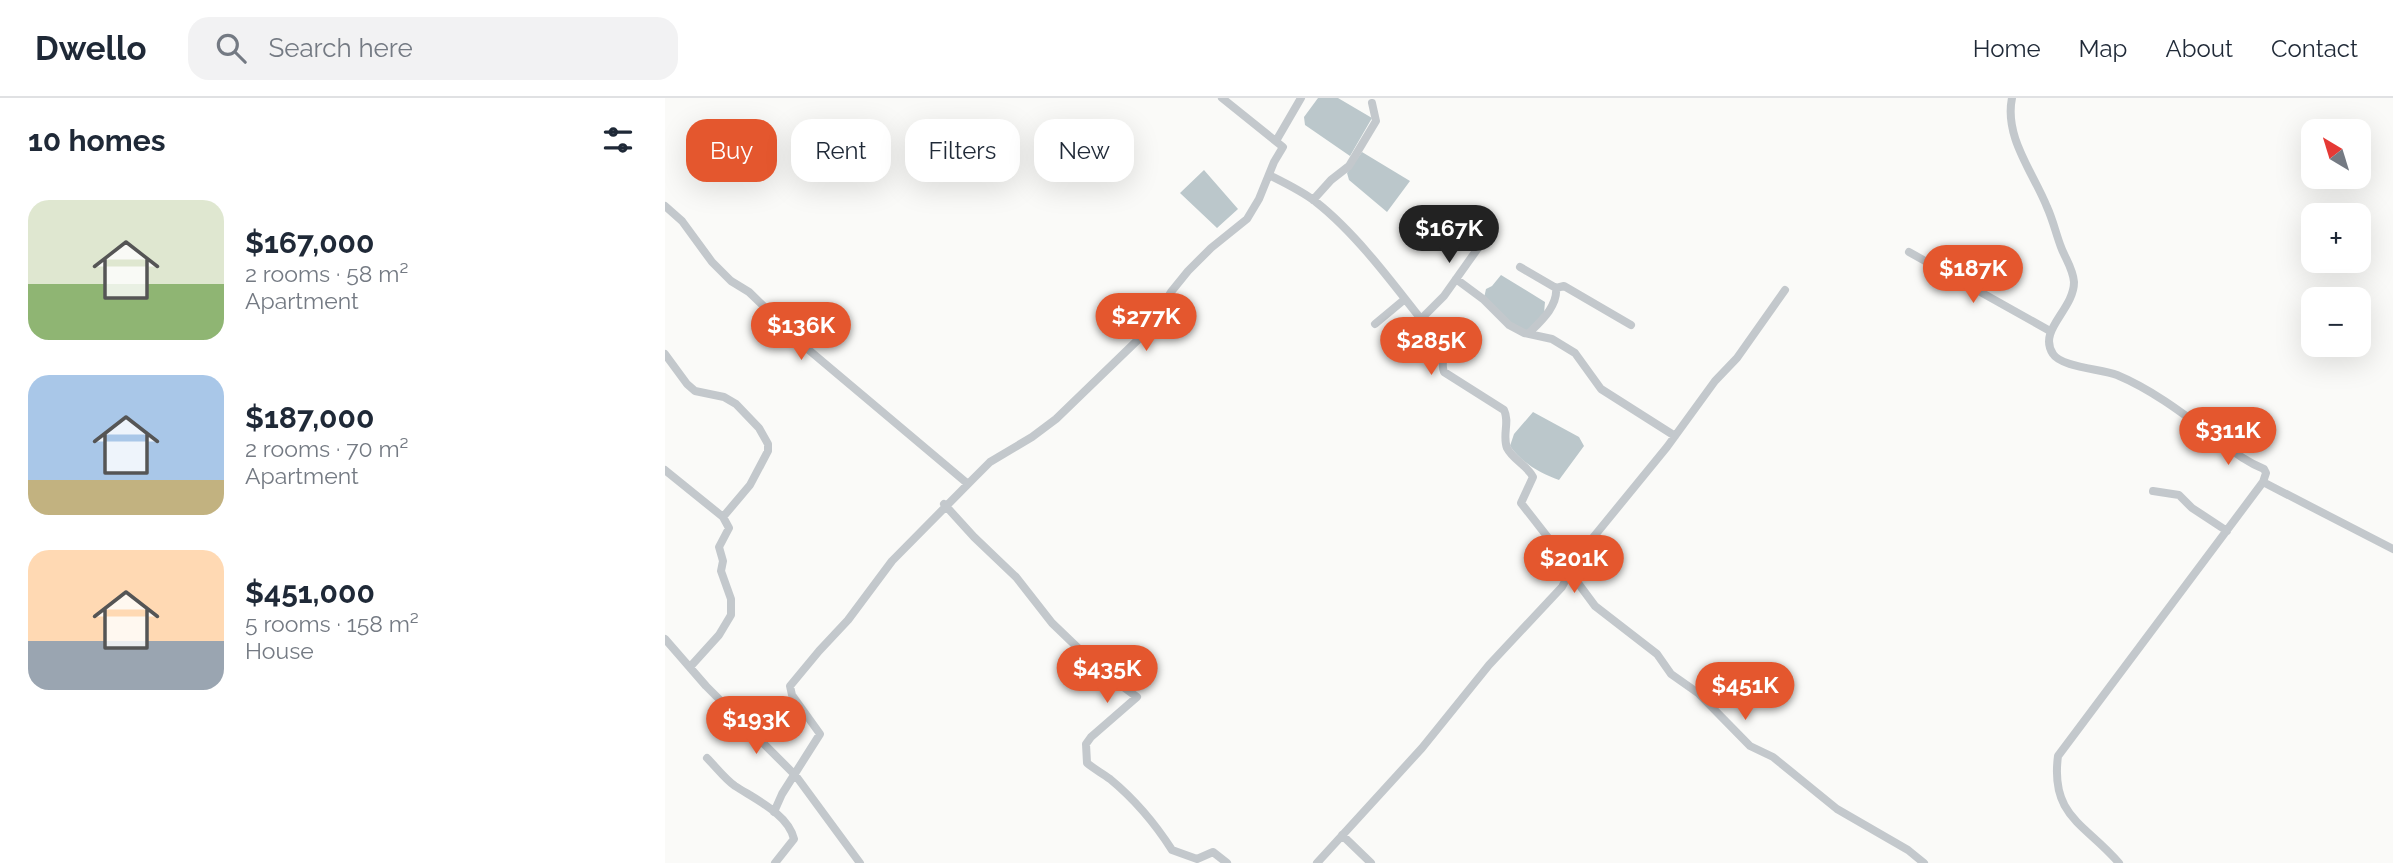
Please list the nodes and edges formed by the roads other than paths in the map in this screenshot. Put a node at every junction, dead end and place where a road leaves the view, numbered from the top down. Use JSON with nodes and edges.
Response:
{"nodes":[{"id":1,"x":1222,"y":98,"type":"edge"},
{"id":2,"x":1301,"y":98,"type":"edge"},
{"id":3,"x":2012,"y":98,"type":"edge"},
{"id":4,"x":1372,"y":103,"type":"dead end"},
{"id":5,"x":1276,"y":141,"type":"junction"},
{"id":6,"x":1269,"y":175,"type":"junction"},
{"id":7,"x":1313,"y":200,"type":"junction"},
{"id":8,"x":665,"y":206,"type":"edge"},
{"id":9,"x":1493,"y":227,"type":"dead end"},
{"id":10,"x":1909,"y":252,"type":"dead end"},
{"id":11,"x":1520,"y":267,"type":"dead end"},
{"id":12,"x":1456,"y":279,"type":"junction"},
{"id":13,"x":1556,"y":288,"type":"junction"},
{"id":14,"x":1785,"y":290,"type":"dead end"},
{"id":15,"x":1405,"y":299,"type":"junction"},
{"id":16,"x":1421,"y":319,"type":"junction"},
{"id":17,"x":1375,"y":324,"type":"dead end"},
{"id":18,"x":1631,"y":325,"type":"dead end"},
{"id":19,"x":2050,"y":331,"type":"junction"},
{"id":20,"x":1529,"y":333,"type":"junction"},
{"id":21,"x":665,"y":354,"type":"edge"},
{"id":22,"x":1675,"y":436,"type":"junction"},
{"id":23,"x":665,"y":470,"type":"edge"},
{"id":24,"x":2263,"y":482,"type":"junction"},
{"id":25,"x":968,"y":484,"type":"junction"},
{"id":26,"x":2153,"y":491,"type":"dead end"},
{"id":27,"x":946,"y":505,"type":"junction"},
{"id":28,"x":723,"y":517,"type":"junction"},
{"id":29,"x":2227,"y":531,"type":"junction"},
{"id":30,"x":2393,"y":550,"type":"edge"},
{"id":31,"x":1570,"y":569,"type":"junction"},
{"id":32,"x":665,"y":639,"type":"edge"},
{"id":33,"x":690,"y":667,"type":"junction"},
{"id":34,"x":707,"y":758,"type":"dead end"},
{"id":35,"x":794,"y":775,"type":"junction"},
{"id":36,"x":774,"y":812,"type":"junction"},
{"id":37,"x":1342,"y":835,"type":"junction"},
{"id":38,"x":775,"y":863,"type":"edge"},
{"id":39,"x":860,"y":863,"type":"edge"},
{"id":40,"x":1227,"y":863,"type":"edge"},
{"id":41,"x":1317,"y":863,"type":"edge"},
{"id":42,"x":1371,"y":863,"type":"edge"},
{"id":43,"x":1924,"y":863,"type":"edge"},
{"id":44,"x":2119,"y":863,"type":"edge"}],
"edges":[{"from":1,"to":5,"type":"street"},
{"from":2,"to":5,"type":"street"},
{"from":3,"to":19,"type":"street"},
{"from":4,"to":7,"type":"street"},
{"from":5,"to":6,"type":"street"},
{"from":6,"to":7,"type":"street"},
{"from":6,"to":25,"type":"street"},
{"from":7,"to":15,"type":"street"},
{"from":8,"to":25,"type":"street"},
{"from":9,"to":12,"type":"street"},
{"from":10,"to":19,"type":"street"},
{"from":11,"to":13,"type":"street"},
{"from":12,"to":16,"type":"street"},
{"from":12,"to":20,"type":"street"},
{"from":13,"to":18,"type":"street"},
{"from":13,"to":20,"type":"street"},
{"from":14,"to":22,"type":"street"},
{"from":15,"to":16,"type":"street"},
{"from":15,"to":17,"type":"street"},
{"from":16,"to":31,"type":"street"},
{"from":19,"to":24,"type":"street"},
{"from":20,"to":22,"type":"street"},
{"from":21,"to":28,"type":"street"},
{"from":22,"to":31,"type":"street"},
{"from":23,"to":28,"type":"street"},
{"from":24,"to":29,"type":"street"},
{"from":24,"to":30,"type":"street"},
{"from":25,"to":27,"type":"street"},
{"from":26,"to":29,"type":"street"},
{"from":27,"to":35,"type":"street"},
{"from":27,"to":40,"type":"street"},
{"from":28,"to":33,"type":"street"},
{"from":29,"to":44,"type":"street"},
{"from":31,"to":37,"type":"street"},
{"from":31,"to":43,"type":"street"},
{"from":32,"to":33,"type":"street"},
{"from":33,"to":35,"type":"street"},
{"from":34,"to":36,"type":"street"},
{"from":35,"to":36,"type":"street"},
{"from":35,"to":39,"type":"street"},
{"from":36,"to":38,"type":"street"},
{"from":37,"to":41,"type":"street"},
{"from":37,"to":42,"type":"street"}]}
